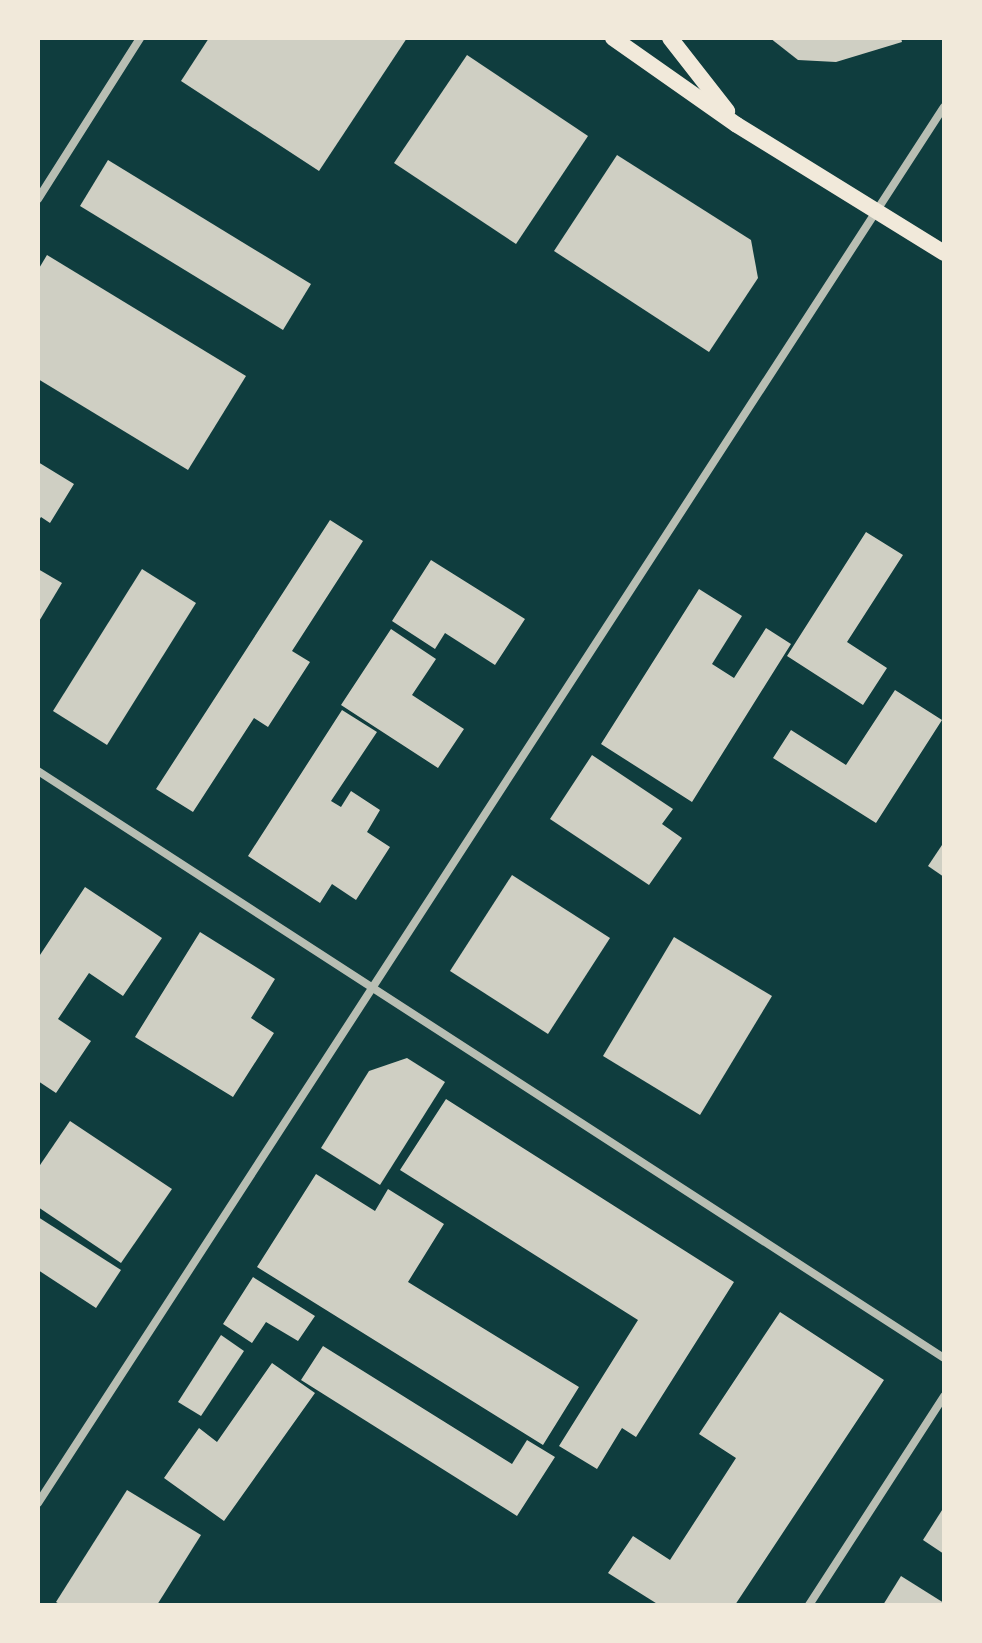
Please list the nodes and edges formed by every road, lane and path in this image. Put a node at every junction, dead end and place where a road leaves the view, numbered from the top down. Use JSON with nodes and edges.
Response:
{"nodes":[{"id":1,"x":140,"y":38,"type":"edge"},
{"id":2,"x":613,"y":38,"type":"edge"},
{"id":3,"x":635,"y":38,"type":"edge"},
{"id":4,"x":670,"y":38,"type":"edge"},
{"id":5,"x":660,"y":71,"type":"junction"},
{"id":6,"x":944,"y":107,"type":"edge"},
{"id":7,"x":737,"y":125,"type":"junction"},
{"id":8,"x":38,"y":199,"type":"edge"},
{"id":9,"x":876,"y":212,"type":"junction"},
{"id":10,"x":944,"y":253,"type":"edge"},
{"id":11,"x":38,"y":771,"type":"edge"},
{"id":12,"x":373,"y":988,"type":"junction"},
{"id":13,"x":944,"y":1358,"type":"edge"},
{"id":14,"x":944,"y":1396,"type":"edge"},
{"id":15,"x":38,"y":1503,"type":"edge"},
{"id":16,"x":809,"y":1605,"type":"edge"}],
"edges":[{"from":1,"to":8,"type":"street"},
{"from":2,"to":5,"type":"main road"},
{"from":3,"to":5,"type":"main road"},
{"from":4,"to":7,"type":"main road"},
{"from":5,"to":7,"type":"main road"},
{"from":6,"to":9,"type":"street"},
{"from":7,"to":9,"type":"main road"},
{"from":9,"to":10,"type":"main road"},
{"from":9,"to":12,"type":"street"},
{"from":11,"to":12,"type":"street"},
{"from":12,"to":13,"type":"street"},
{"from":12,"to":15,"type":"street"},
{"from":14,"to":16,"type":"street"}]}
